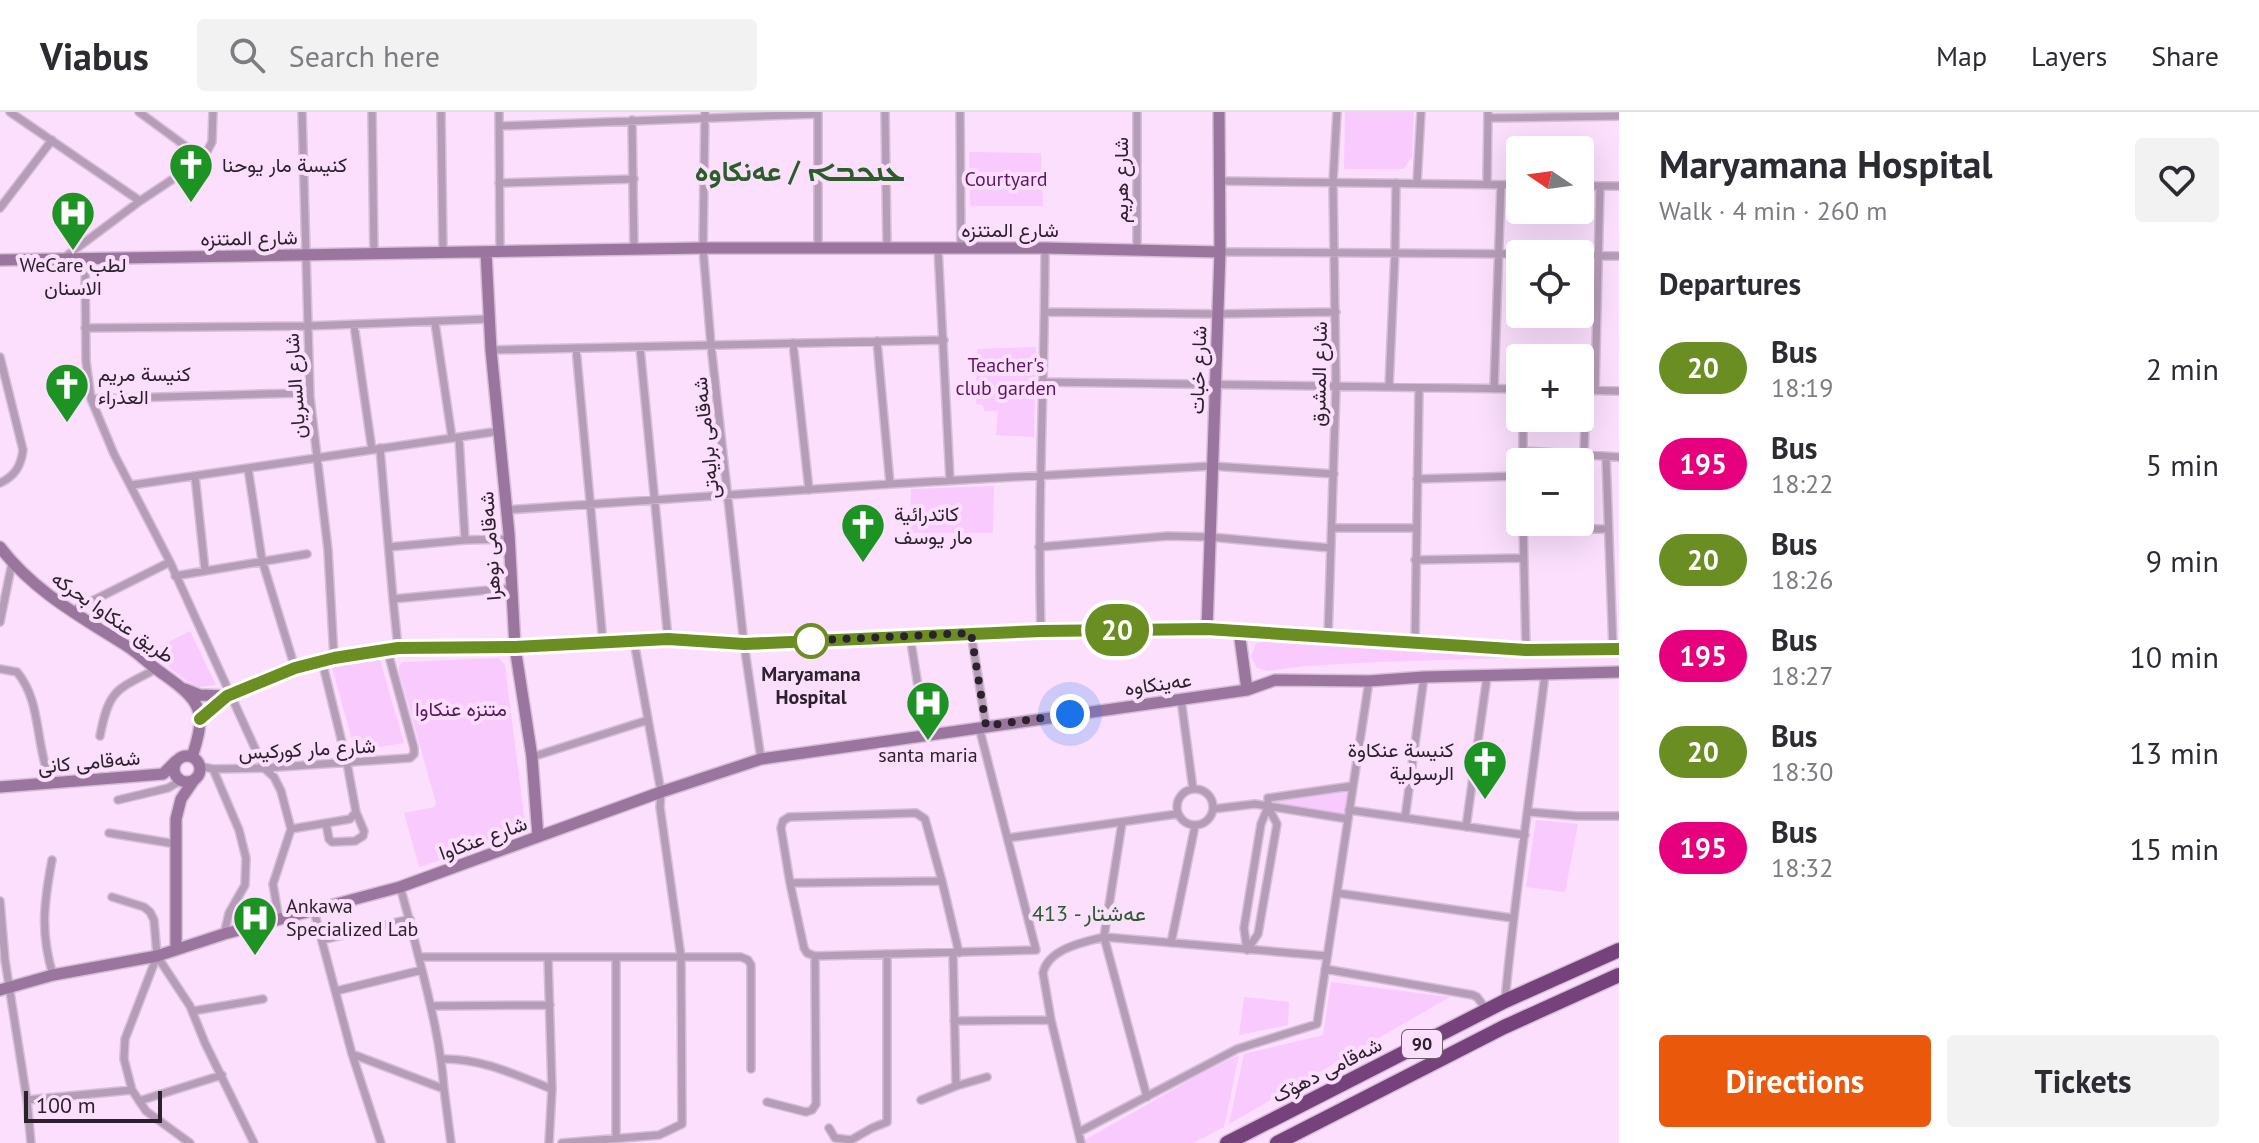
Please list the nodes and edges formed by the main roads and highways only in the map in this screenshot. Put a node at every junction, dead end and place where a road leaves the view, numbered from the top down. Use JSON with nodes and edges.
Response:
{"nodes":[{"id":1,"x":1619,"y":950,"type":"edge"},
{"id":2,"x":1619,"y":975,"type":"edge"},
{"id":3,"x":1453,"y":1028,"type":"junction"},
{"id":4,"x":1463,"y":1048,"type":"junction"},
{"id":5,"x":1227,"y":1143,"type":"edge"},
{"id":6,"x":1277,"y":1143,"type":"edge"}],
"edges":[{"from":1,"to":3,"type":"highway","name":"شەقامی دهۆک","number":"90"},
{"from":2,"to":4,"type":"highway","number":"90"},
{"from":3,"to":4,"type":"highway"},
{"from":3,"to":5,"type":"highway","name":"شەقامی دهۆک","number":"90"},
{"from":4,"to":6,"type":"highway","number":"90"}]}
